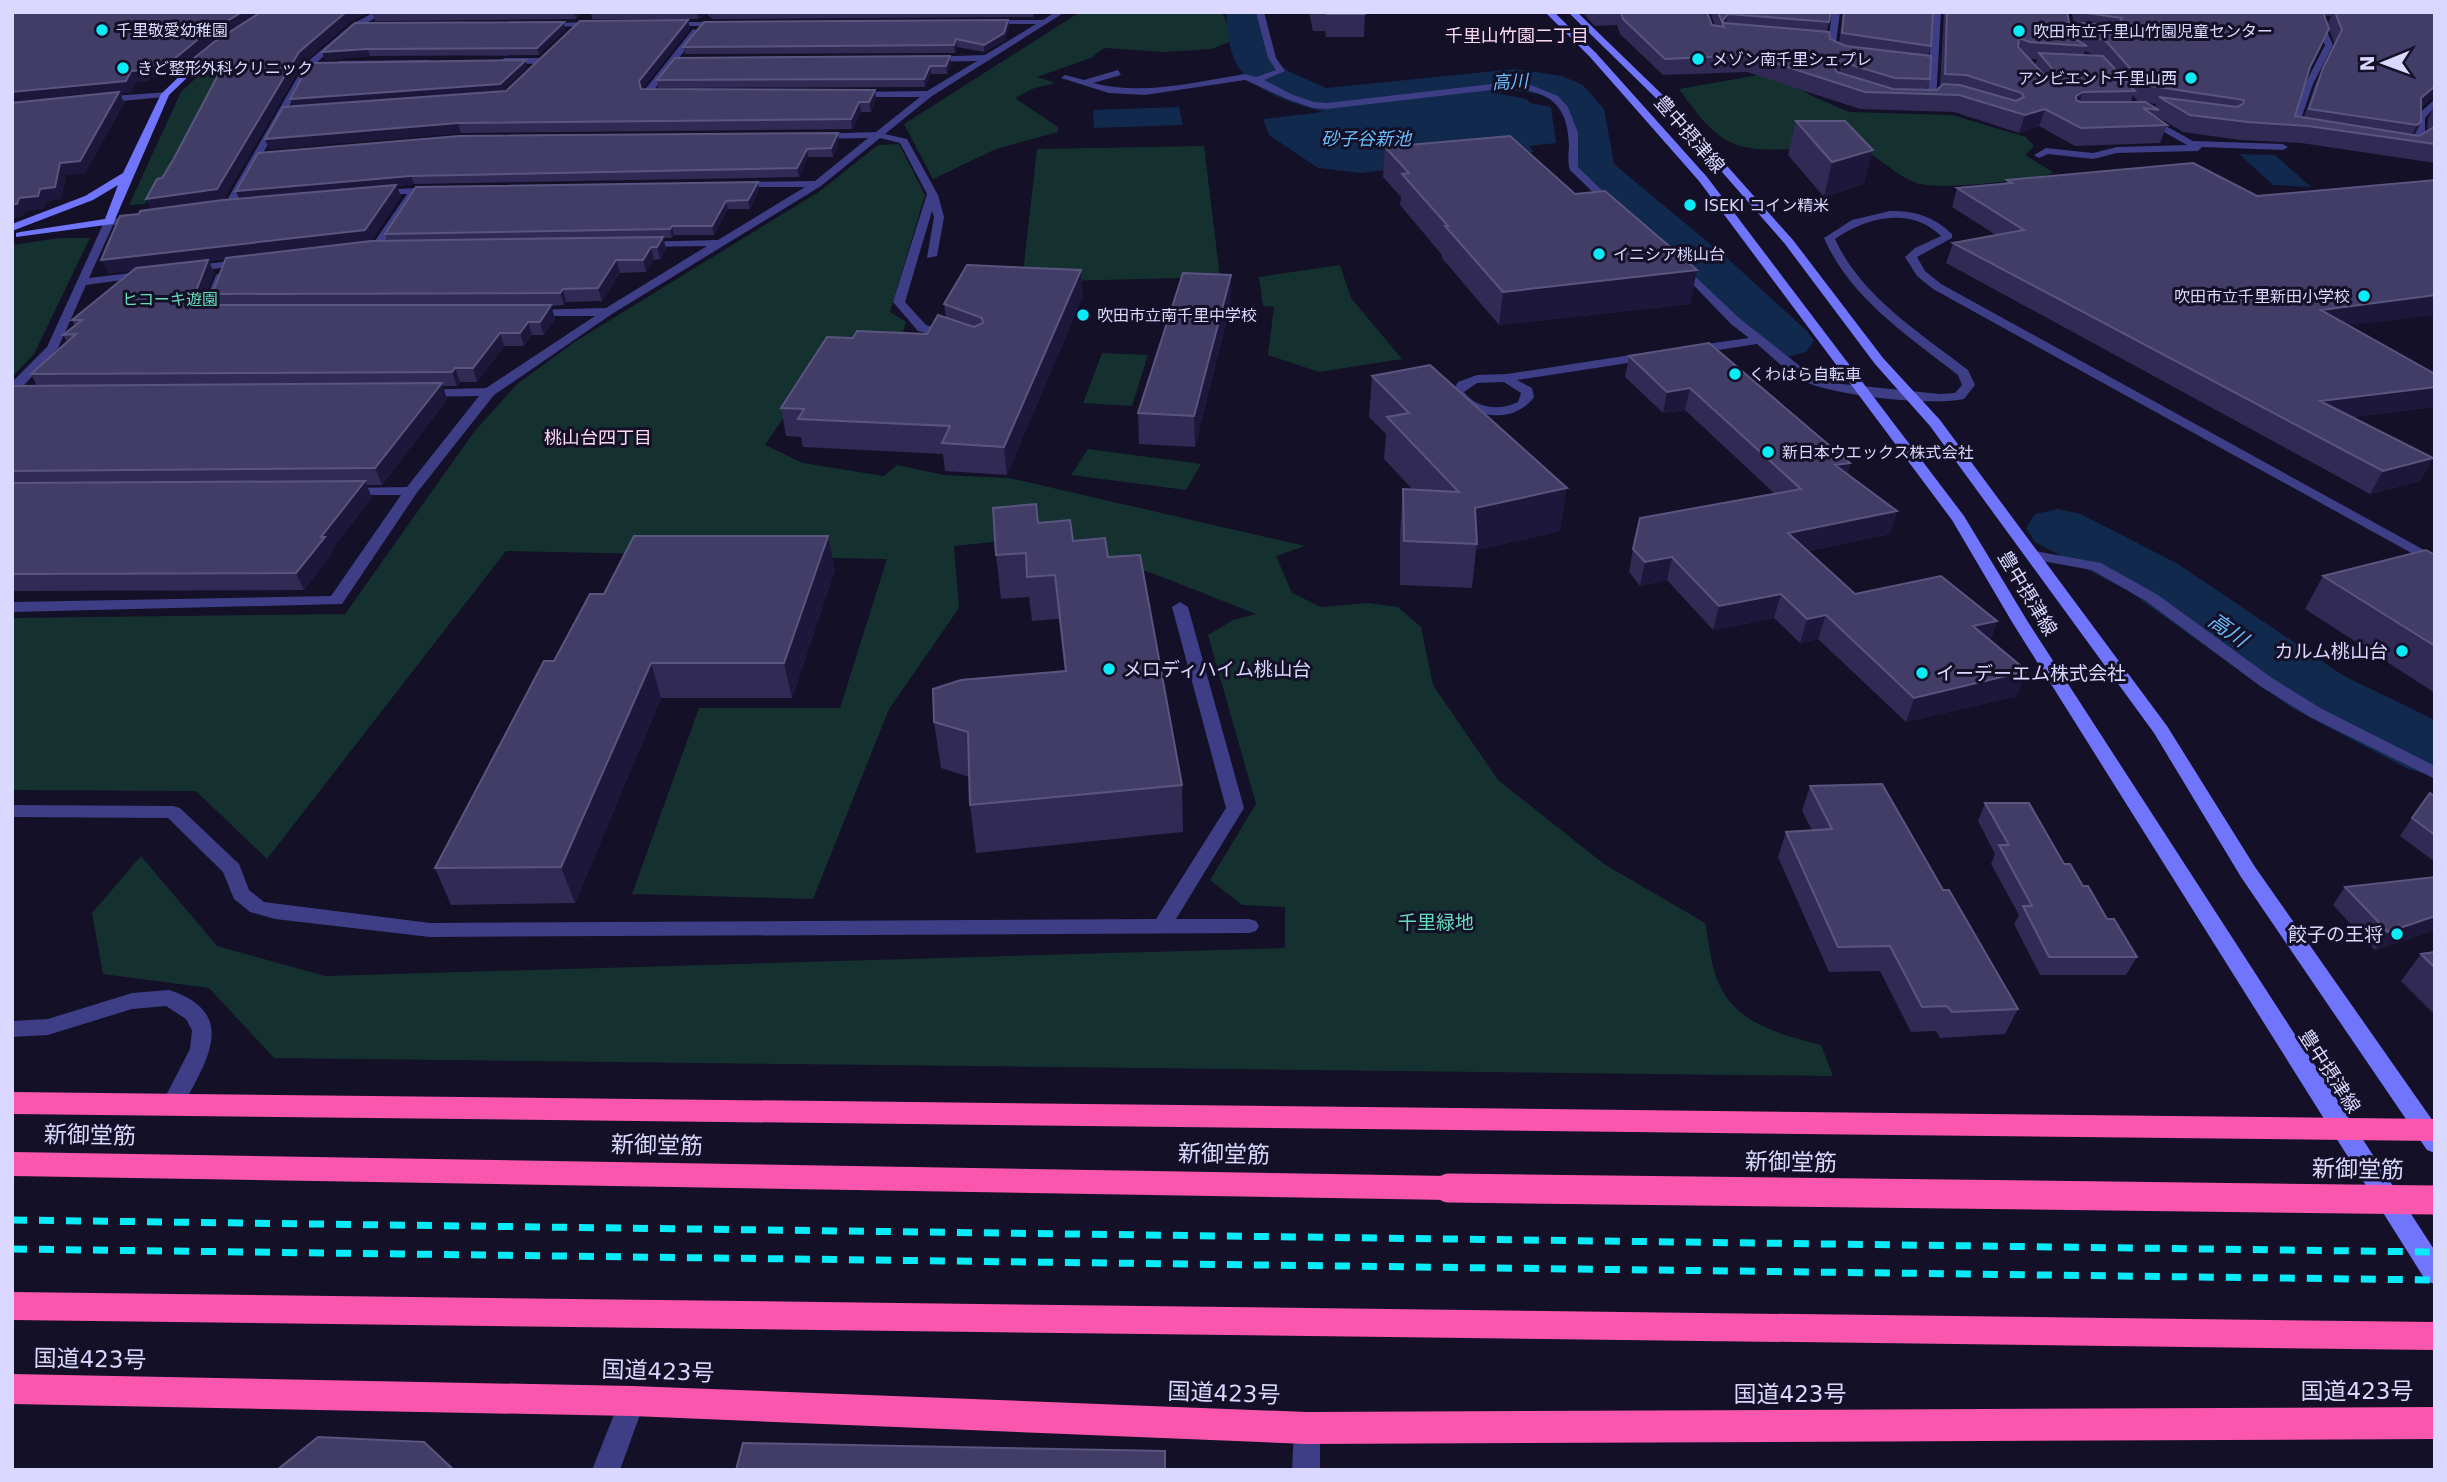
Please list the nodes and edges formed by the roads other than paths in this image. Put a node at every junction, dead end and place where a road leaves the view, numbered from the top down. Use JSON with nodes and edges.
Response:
{"nodes":[{"id":1,"x":381,"y":12,"type":"edge"},
{"id":2,"x":592,"y":12,"type":"edge"},
{"id":3,"x":711,"y":12,"type":"edge"},
{"id":4,"x":1060,"y":12,"type":"edge"},
{"id":5,"x":1260,"y":12,"type":"edge"},
{"id":6,"x":1549,"y":12,"type":"edge"},
{"id":7,"x":1572,"y":12,"type":"edge"},
{"id":8,"x":1937,"y":12,"type":"edge"},
{"id":9,"x":1836,"y":15,"type":"edge"},
{"id":10,"x":2105,"y":15,"type":"edge"},
{"id":11,"x":1823,"y":16,"type":"edge"},
{"id":12,"x":2064,"y":16,"type":"edge"},
{"id":13,"x":978,"y":22,"type":"edge"},
{"id":14,"x":1047,"y":22,"type":"junction"},
{"id":15,"x":2307,"y":22,"type":"edge"},
{"id":16,"x":2319,"y":22,"type":"junction"},
{"id":17,"x":2333,"y":22,"type":"dead end"},
{"id":18,"x":607,"y":24,"type":"edge"},
{"id":19,"x":661,"y":24,"type":"edge"},
{"id":20,"x":701,"y":24,"type":"junction"},
{"id":21,"x":743,"y":24,"type":"edge"},
{"id":22,"x":527,"y":25,"type":"edge"},
{"id":23,"x":580,"y":25,"type":"junction"},
{"id":24,"x":355,"y":26,"type":"junction"},
{"id":25,"x":382,"y":26,"type":"edge"},
{"id":26,"x":570,"y":34,"type":"edge"},
{"id":27,"x":1819,"y":42,"type":"edge"},
{"id":28,"x":1832,"y":43,"type":"junction"},
{"id":29,"x":221,"y":44,"type":"edge"},
{"id":30,"x":551,"y":52,"type":"edge"},
{"id":31,"x":986,"y":58,"type":"junction"},
{"id":32,"x":919,"y":59,"type":"edge"},
{"id":33,"x":1856,"y":59,"type":"edge"},
{"id":34,"x":675,"y":60,"type":"junction"},
{"id":35,"x":689,"y":60,"type":"edge"},
{"id":36,"x":488,"y":61,"type":"edge"},
{"id":37,"x":541,"y":61,"type":"junction"},
{"id":38,"x":436,"y":62,"type":"edge"},
{"id":39,"x":333,"y":64,"type":"edge"},
{"id":40,"x":1895,"y":64,"type":"edge"},
{"id":41,"x":320,"y":65,"type":"edge"},
{"id":42,"x":308,"y":66,"type":"junction"},
{"id":43,"x":1933,"y":68,"type":"junction"},
{"id":44,"x":533,"y":69,"type":"edge"},
{"id":45,"x":1118,"y":72,"type":"dead end"},
{"id":46,"x":1065,"y":78,"type":"dead end"},
{"id":47,"x":1259,"y":80,"type":"junction"},
{"id":48,"x":1084,"y":83,"type":"junction"},
{"id":49,"x":165,"y":94,"type":"junction"},
{"id":50,"x":673,"y":94,"type":"edge"},
{"id":51,"x":848,"y":94,"type":"edge"},
{"id":52,"x":929,"y":94,"type":"junction"},
{"id":53,"x":1931,"y":95,"type":"junction"},
{"id":54,"x":1944,"y":96,"type":"edge"},
{"id":55,"x":1910,"y":101,"type":"edge"},
{"id":56,"x":84,"y":102,"type":"edge"},
{"id":57,"x":2435,"y":102,"type":"edge"},
{"id":58,"x":293,"y":111,"type":"edge"},
{"id":59,"x":280,"y":112,"type":"junction"},
{"id":60,"x":2141,"y":114,"type":"edge"},
{"id":61,"x":2306,"y":132,"type":"edge"},
{"id":62,"x":878,"y":135,"type":"junction"},
{"id":63,"x":811,"y":136,"type":"edge"},
{"id":64,"x":2420,"y":142,"type":"junction"},
{"id":65,"x":2192,"y":144,"type":"junction"},
{"id":66,"x":2435,"y":145,"type":"edge"},
{"id":67,"x":2398,"y":146,"type":"edge"},
{"id":68,"x":2283,"y":147,"type":"edge"},
{"id":69,"x":269,"y":155,"type":"edge"},
{"id":70,"x":2039,"y":155,"type":"dead end"},
{"id":71,"x":257,"y":156,"type":"junction"},
{"id":72,"x":127,"y":175,"type":"junction"},
{"id":73,"x":721,"y":184,"type":"edge"},
{"id":74,"x":817,"y":184,"type":"junction"},
{"id":75,"x":454,"y":188,"type":"edge"},
{"id":76,"x":414,"y":190,"type":"junction"},
{"id":77,"x":361,"y":193,"type":"edge"},
{"id":78,"x":932,"y":194,"type":"junction"},
{"id":79,"x":242,"y":205,"type":"edge"},
{"id":80,"x":228,"y":207,"type":"junction"},
{"id":81,"x":216,"y":208,"type":"edge"},
{"id":82,"x":152,"y":216,"type":"edge"},
{"id":83,"x":1624,"y":216,"type":"edge"},
{"id":84,"x":109,"y":222,"type":"junction"},
{"id":85,"x":12,"y":228,"type":"edge"},
{"id":86,"x":12,"y":236,"type":"edge"},
{"id":87,"x":721,"y":243,"type":"junction"},
{"id":88,"x":624,"y":244,"type":"edge"},
{"id":89,"x":389,"y":248,"type":"edge"},
{"id":90,"x":931,"y":256,"type":"dead end"},
{"id":91,"x":265,"y":260,"type":"edge"},
{"id":92,"x":1674,"y":260,"type":"edge"},
{"id":93,"x":225,"y":265,"type":"junction"},
{"id":94,"x":173,"y":271,"type":"edge"},
{"id":95,"x":160,"y":273,"type":"edge"},
{"id":96,"x":82,"y":282,"type":"junction"},
{"id":97,"x":512,"y":312,"type":"edge"},
{"id":98,"x":608,"y":312,"type":"junction"},
{"id":99,"x":235,"y":313,"type":"edge"},
{"id":100,"x":1759,"y":340,"type":"junction"},
{"id":101,"x":967,"y":343,"type":"edge"},
{"id":102,"x":1509,"y":380,"type":"junction"},
{"id":103,"x":489,"y":392,"type":"junction"},
{"id":104,"x":1864,"y":392,"type":"junction"},
{"id":105,"x":407,"y":393,"type":"edge"},
{"id":106,"x":17,"y":394,"type":"edge"},
{"id":107,"x":1908,"y":394,"type":"junction"},
{"id":108,"x":329,"y":491,"type":"edge"},
{"id":109,"x":411,"y":491,"type":"junction"},
{"id":110,"x":2035,"y":556,"type":"junction"},
{"id":111,"x":2435,"y":562,"type":"edge"},
{"id":112,"x":12,"y":607,"type":"edge"},
{"id":113,"x":1180,"y":607,"type":"dead end"},
{"id":114,"x":2435,"y":774,"type":"edge"},
{"id":115,"x":12,"y":811,"type":"edge"},
{"id":116,"x":1162,"y":926,"type":"junction"},
{"id":117,"x":1250,"y":926,"type":"dead end"},
{"id":118,"x":12,"y":1029,"type":"edge"},
{"id":119,"x":12,"y":1103,"type":"edge"},
{"id":120,"x":172,"y":1105,"type":"junction"},
{"id":121,"x":2344,"y":1130,"type":"junction"},
{"id":122,"x":2432,"y":1134,"type":"edge"},
{"id":123,"x":12,"y":1164,"type":"edge"},
{"id":124,"x":2435,"y":1200,"type":"edge"},
{"id":125,"x":2435,"y":1273,"type":"edge"},
{"id":126,"x":12,"y":1306,"type":"edge"},
{"id":127,"x":2435,"y":1336,"type":"edge"},
{"id":128,"x":12,"y":1389,"type":"edge"},
{"id":129,"x":632,"y":1401,"type":"junction"},
{"id":130,"x":2435,"y":1423,"type":"edge"},
{"id":131,"x":1307,"y":1428,"type":"junction"},
{"id":132,"x":606,"y":1470,"type":"edge"},
{"id":133,"x":1306,"y":1470,"type":"edge"}],
"edges":[{"from":1,"to":24,"type":"street"},
{"from":2,"to":23,"type":"street"},
{"from":3,"to":20,"type":"street"},
{"from":4,"to":14,"type":"street"},
{"from":5,"to":47,"type":"street"},
{"from":6,"to":104,"type":"main road","name":"豊中摂津線"},
{"from":7,"to":107,"type":"main road","name":"豊中摂津線"},
{"from":8,"to":43,"type":"street"},
{"from":9,"to":11,"type":"street"},
{"from":9,"to":28,"type":"street"},
{"from":10,"to":12,"type":"main road"},
{"from":13,"to":14,"type":"street"},
{"from":14,"to":31,"type":"street"},
{"from":15,"to":16,"type":"main road"},
{"from":16,"to":17,"type":"main road"},
{"from":16,"to":61,"type":"street"},
{"from":18,"to":23,"type":"street"},
{"from":19,"to":20,"type":"street"},
{"from":20,"to":21,"type":"street"},
{"from":20,"to":34,"type":"street"},
{"from":22,"to":23,"type":"street"},
{"from":23,"to":26,"type":"street"},
{"from":24,"to":25,"type":"street"},
{"from":24,"to":42,"type":"street"},
{"from":27,"to":28,"type":"street"},
{"from":28,"to":33,"type":"street"},
{"from":29,"to":49,"type":"main road"},
{"from":30,"to":37,"type":"street"},
{"from":31,"to":32,"type":"street"},
{"from":31,"to":52,"type":"street"},
{"from":34,"to":35,"type":"street"},
{"from":34,"to":50,"type":"street"},
{"from":36,"to":37,"type":"street"},
{"from":37,"to":44,"type":"street"},
{"from":38,"to":39,"type":"street"},
{"from":40,"to":43,"type":"street"},
{"from":41,"to":42,"type":"street"},
{"from":42,"to":59,"type":"street"},
{"from":43,"to":53,"type":"street"},
{"from":45,"to":48,"type":"street"},
{"from":46,"to":48,"type":"street"},
{"from":47,"to":48,"type":"street"},
{"from":47,"to":83,"type":"street"},
{"from":49,"to":56,"type":"street"},
{"from":49,"to":72,"type":"main road"},
{"from":51,"to":52,"type":"street"},
{"from":52,"to":62,"type":"street"},
{"from":53,"to":54,"type":"street"},
{"from":53,"to":55,"type":"street"},
{"from":57,"to":64,"type":"street"},
{"from":58,"to":59,"type":"street"},
{"from":59,"to":71,"type":"street"},
{"from":60,"to":65,"type":"street"},
{"from":62,"to":63,"type":"street"},
{"from":62,"to":74,"type":"street"},
{"from":62,"to":78,"type":"street"},
{"from":64,"to":66,"type":"street"},
{"from":64,"to":67,"type":"street"},
{"from":65,"to":68,"type":"street"},
{"from":65,"to":70,"type":"street"},
{"from":69,"to":71,"type":"street"},
{"from":71,"to":80,"type":"street"},
{"from":72,"to":84,"type":"main road"},
{"from":72,"to":85,"type":"main road"},
{"from":73,"to":74,"type":"street"},
{"from":74,"to":87,"type":"street"},
{"from":75,"to":76,"type":"street"},
{"from":76,"to":77,"type":"street"},
{"from":76,"to":89,"type":"street"},
{"from":78,"to":90,"type":"street"},
{"from":78,"to":101,"type":"street"},
{"from":79,"to":80,"type":"street"},
{"from":80,"to":81,"type":"street"},
{"from":82,"to":84,"type":"street"},
{"from":84,"to":86,"type":"main road"},
{"from":84,"to":96,"type":"street"},
{"from":87,"to":88,"type":"street"},
{"from":87,"to":98,"type":"street"},
{"from":91,"to":93,"type":"street"},
{"from":92,"to":100,"type":"street"},
{"from":93,"to":94,"type":"street"},
{"from":93,"to":99,"type":"street"},
{"from":95,"to":96,"type":"street"},
{"from":96,"to":106,"type":"street"},
{"from":97,"to":98,"type":"street"},
{"from":98,"to":103,"type":"street"},
{"from":100,"to":102,"type":"street"},
{"from":100,"to":104,"type":"street"},
{"from":102,"to":102,"type":"street"},
{"from":103,"to":105,"type":"street"},
{"from":103,"to":109,"type":"street"},
{"from":104,"to":107,"type":"street"},
{"from":104,"to":121,"type":"main road","name":"豊中摂津線"},
{"from":107,"to":110,"type":"main road","name":"豊中摂津線"},
{"from":107,"to":111,"type":"street"},
{"from":108,"to":109,"type":"street"},
{"from":109,"to":112,"type":"street"},
{"from":110,"to":114,"type":"street"},
{"from":110,"to":122,"type":"main road","name":"豊中摂津線"},
{"from":113,"to":116,"type":"street"},
{"from":115,"to":116,"type":"street"},
{"from":116,"to":117,"type":"street"},
{"from":118,"to":120,"type":"street"},
{"from":119,"to":120,"type":"highway"},
{"from":120,"to":121,"type":"highway"},
{"from":121,"to":122,"type":"highway"},
{"from":121,"to":125,"type":"main road","name":"豊中摂津線"},
{"from":123,"to":124,"type":"highway","name":"新御堂筋","bridge":true},
{"from":126,"to":127,"type":"highway"},
{"from":128,"to":129,"type":"highway","name":"国道423号"},
{"from":129,"to":131,"type":"highway","name":"国道423号"},
{"from":129,"to":132,"type":"street"},
{"from":130,"to":131,"type":"highway","name":"国道423号"},
{"from":131,"to":133,"type":"street"}]}
